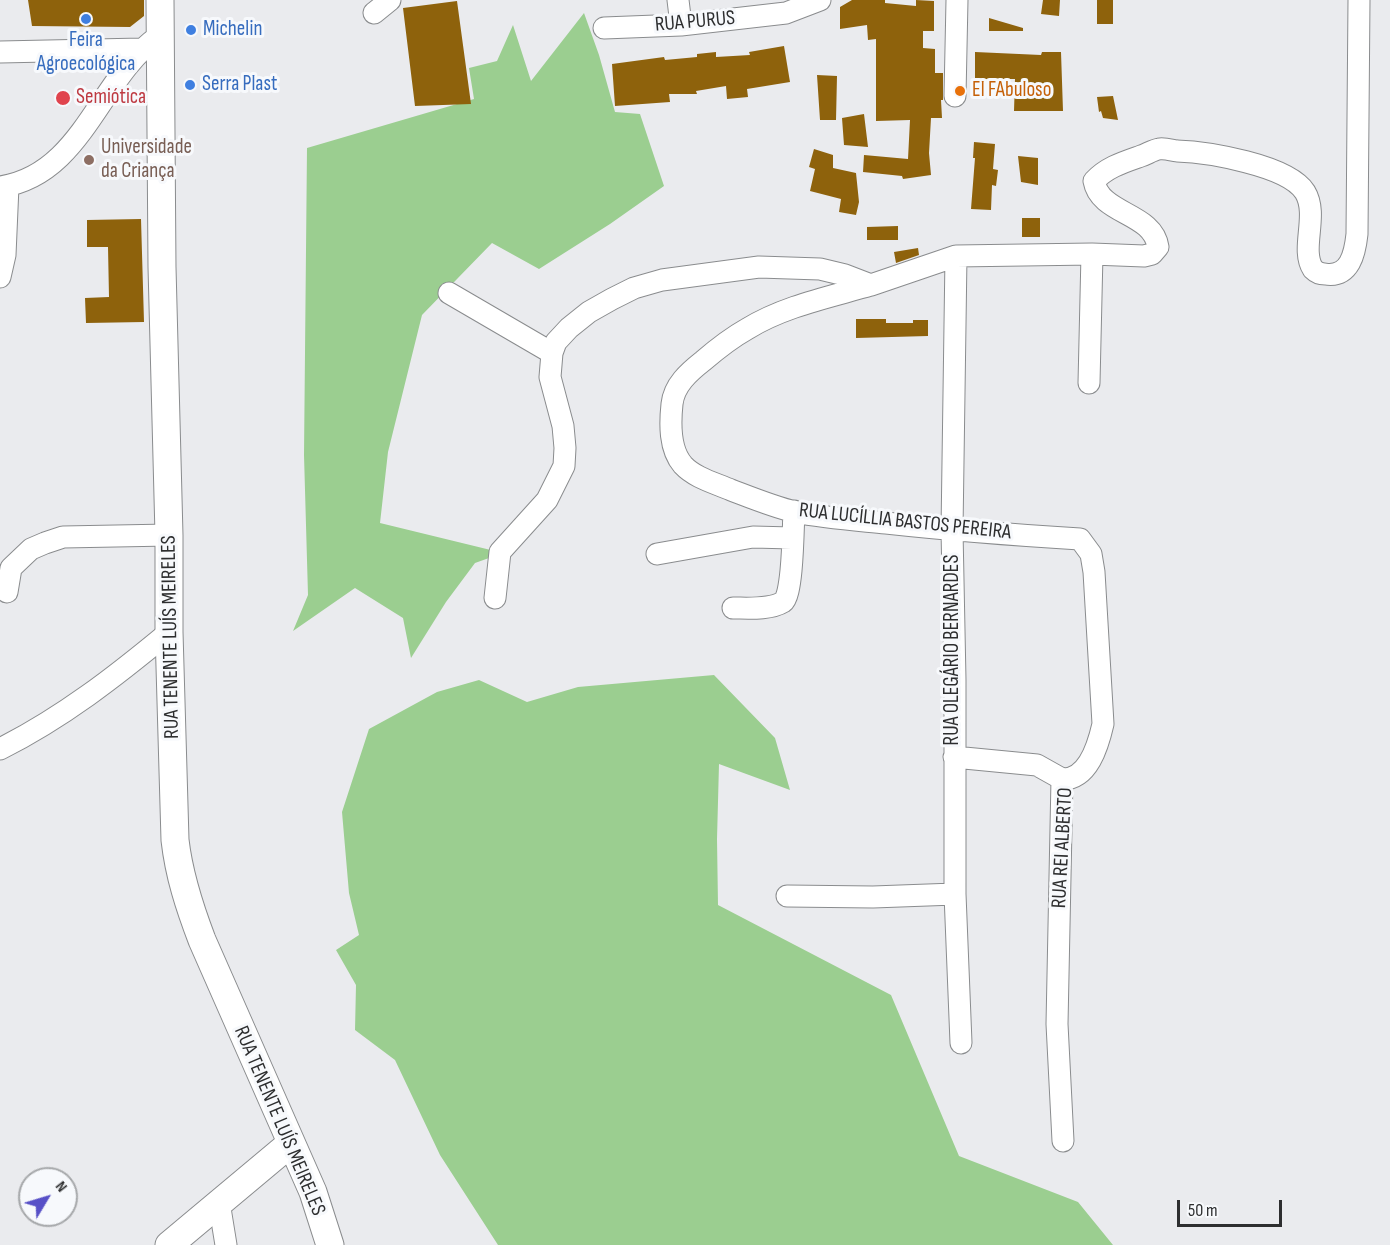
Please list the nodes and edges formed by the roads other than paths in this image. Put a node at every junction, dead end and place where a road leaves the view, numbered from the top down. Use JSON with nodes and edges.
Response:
{"nodes":[{"id":1,"x":160,"y":0,"type":"edge"},
{"id":2,"x":678,"y":0,"type":"edge"},
{"id":3,"x":820,"y":0,"type":"edge"},
{"id":4,"x":957,"y":0,"type":"edge"},
{"id":5,"x":1359,"y":0,"type":"edge"},
{"id":6,"x":681,"y":25,"type":"junction"},
{"id":7,"x":604,"y":28,"type":"dead end"},
{"id":8,"x":150,"y":43,"type":"junction"},
{"id":9,"x":0,"y":52,"type":"edge"},
{"id":10,"x":955,"y":96,"type":"dead end"},
{"id":11,"x":4,"y":186,"type":"edge"},
{"id":12,"x":1092,"y":254,"type":"junction"},
{"id":13,"x":956,"y":256,"type":"junction"},
{"id":14,"x":0,"y":277,"type":"edge"},
{"id":15,"x":871,"y":285,"type":"junction"},
{"id":16,"x":449,"y":293,"type":"dead end"},
{"id":17,"x":552,"y":353,"type":"junction"},
{"id":18,"x":1089,"y":383,"type":"dead end"},
{"id":19,"x":794,"y":512,"type":"junction"},
{"id":20,"x":952,"y":530,"type":"junction"},
{"id":21,"x":169,"y":534,"type":"junction"},
{"id":22,"x":792,"y":538,"type":"junction"},
{"id":23,"x":1080,"y":539,"type":"joint"},
{"id":24,"x":657,"y":554,"type":"dead end"},
{"id":25,"x":7,"y":592,"type":"dead end"},
{"id":26,"x":495,"y":598,"type":"dead end"},
{"id":27,"x":733,"y":608,"type":"dead end"},
{"id":28,"x":169,"y":632,"type":"junction"},
{"id":29,"x":0,"y":749,"type":"edge"},
{"id":30,"x":954,"y":757,"type":"junction"},
{"id":31,"x":1062,"y":779,"type":"junction"},
{"id":32,"x":955,"y":894,"type":"junction"},
{"id":33,"x":787,"y":896,"type":"dead end"},
{"id":34,"x":961,"y":1043,"type":"dead end"},
{"id":35,"x":1063,"y":1141,"type":"dead end"},
{"id":36,"x":291,"y":1143,"type":"junction"},
{"id":37,"x":219,"y":1202,"type":"junction"},
{"id":38,"x":169,"y":1245,"type":"edge"},
{"id":39,"x":226,"y":1245,"type":"edge"},
{"id":40,"x":330,"y":1245,"type":"edge"}],
"edges":[{"from":1,"to":8,"type":"main road","name":"RUA TENENTE LUÍS MEIRELES"},
{"from":2,"to":6,"type":"street"},
{"from":3,"to":6,"type":"street","name":"RUA PURUS"},
{"from":4,"to":10,"type":"street"},
{"from":5,"to":12,"type":"street","name":"RUA LUCÍLLIA BASTOS PEREIRA"},
{"from":6,"to":7,"type":"street","name":"RUA PURUS"},
{"from":8,"to":9,"type":"street"},
{"from":8,"to":11,"type":"street"},
{"from":8,"to":21,"type":"main road","name":"RUA TENENTE LUÍS MEIRELES"},
{"from":11,"to":14,"type":"street"},
{"from":12,"to":13,"type":"street","name":"RUA LUCÍLLIA BASTOS PEREIRA"},
{"from":12,"to":18,"type":"street"},
{"from":13,"to":15,"type":"street","name":"RUA LUCÍLLIA BASTOS PEREIRA"},
{"from":13,"to":20,"type":"street","name":"RUA OLEGÁRIO BERNARDES"},
{"from":15,"to":17,"type":"street"},
{"from":15,"to":19,"type":"street","name":"RUA LUCÍLLIA BASTOS PEREIRA"},
{"from":16,"to":17,"type":"street"},
{"from":17,"to":26,"type":"street"},
{"from":19,"to":20,"type":"street","name":"RUA LUCÍLLIA BASTOS PEREIRA"},
{"from":19,"to":22,"type":"street"},
{"from":20,"to":23,"type":"street","name":"RUA LUCÍLLIA BASTOS PEREIRA"},
{"from":20,"to":30,"type":"street","name":"RUA OLEGÁRIO BERNARDES"},
{"from":21,"to":25,"type":"street"},
{"from":21,"to":28,"type":"main road","name":"RUA TENENTE LUÍS MEIRELES"},
{"from":22,"to":24,"type":"street"},
{"from":22,"to":27,"type":"street"},
{"from":23,"to":31,"type":"street","name":"RUA REI ALBERTO"},
{"from":28,"to":29,"type":"street"},
{"from":28,"to":36,"type":"main road","name":"RUA TENENTE LUÍS MEIRELES"},
{"from":30,"to":31,"type":"street"},
{"from":30,"to":32,"type":"street","name":"RUA OLEGÁRIO BERNARDES"},
{"from":31,"to":35,"type":"street","name":"RUA REI ALBERTO"},
{"from":32,"to":33,"type":"street"},
{"from":32,"to":34,"type":"street","name":"RUA OLEGÁRIO BERNARDES"},
{"from":36,"to":37,"type":"main road"},
{"from":36,"to":40,"type":"main road","name":"RUA TENENTE LUÍS MEIRELES"},
{"from":37,"to":38,"type":"main road"},
{"from":37,"to":39,"type":"street"}]}
